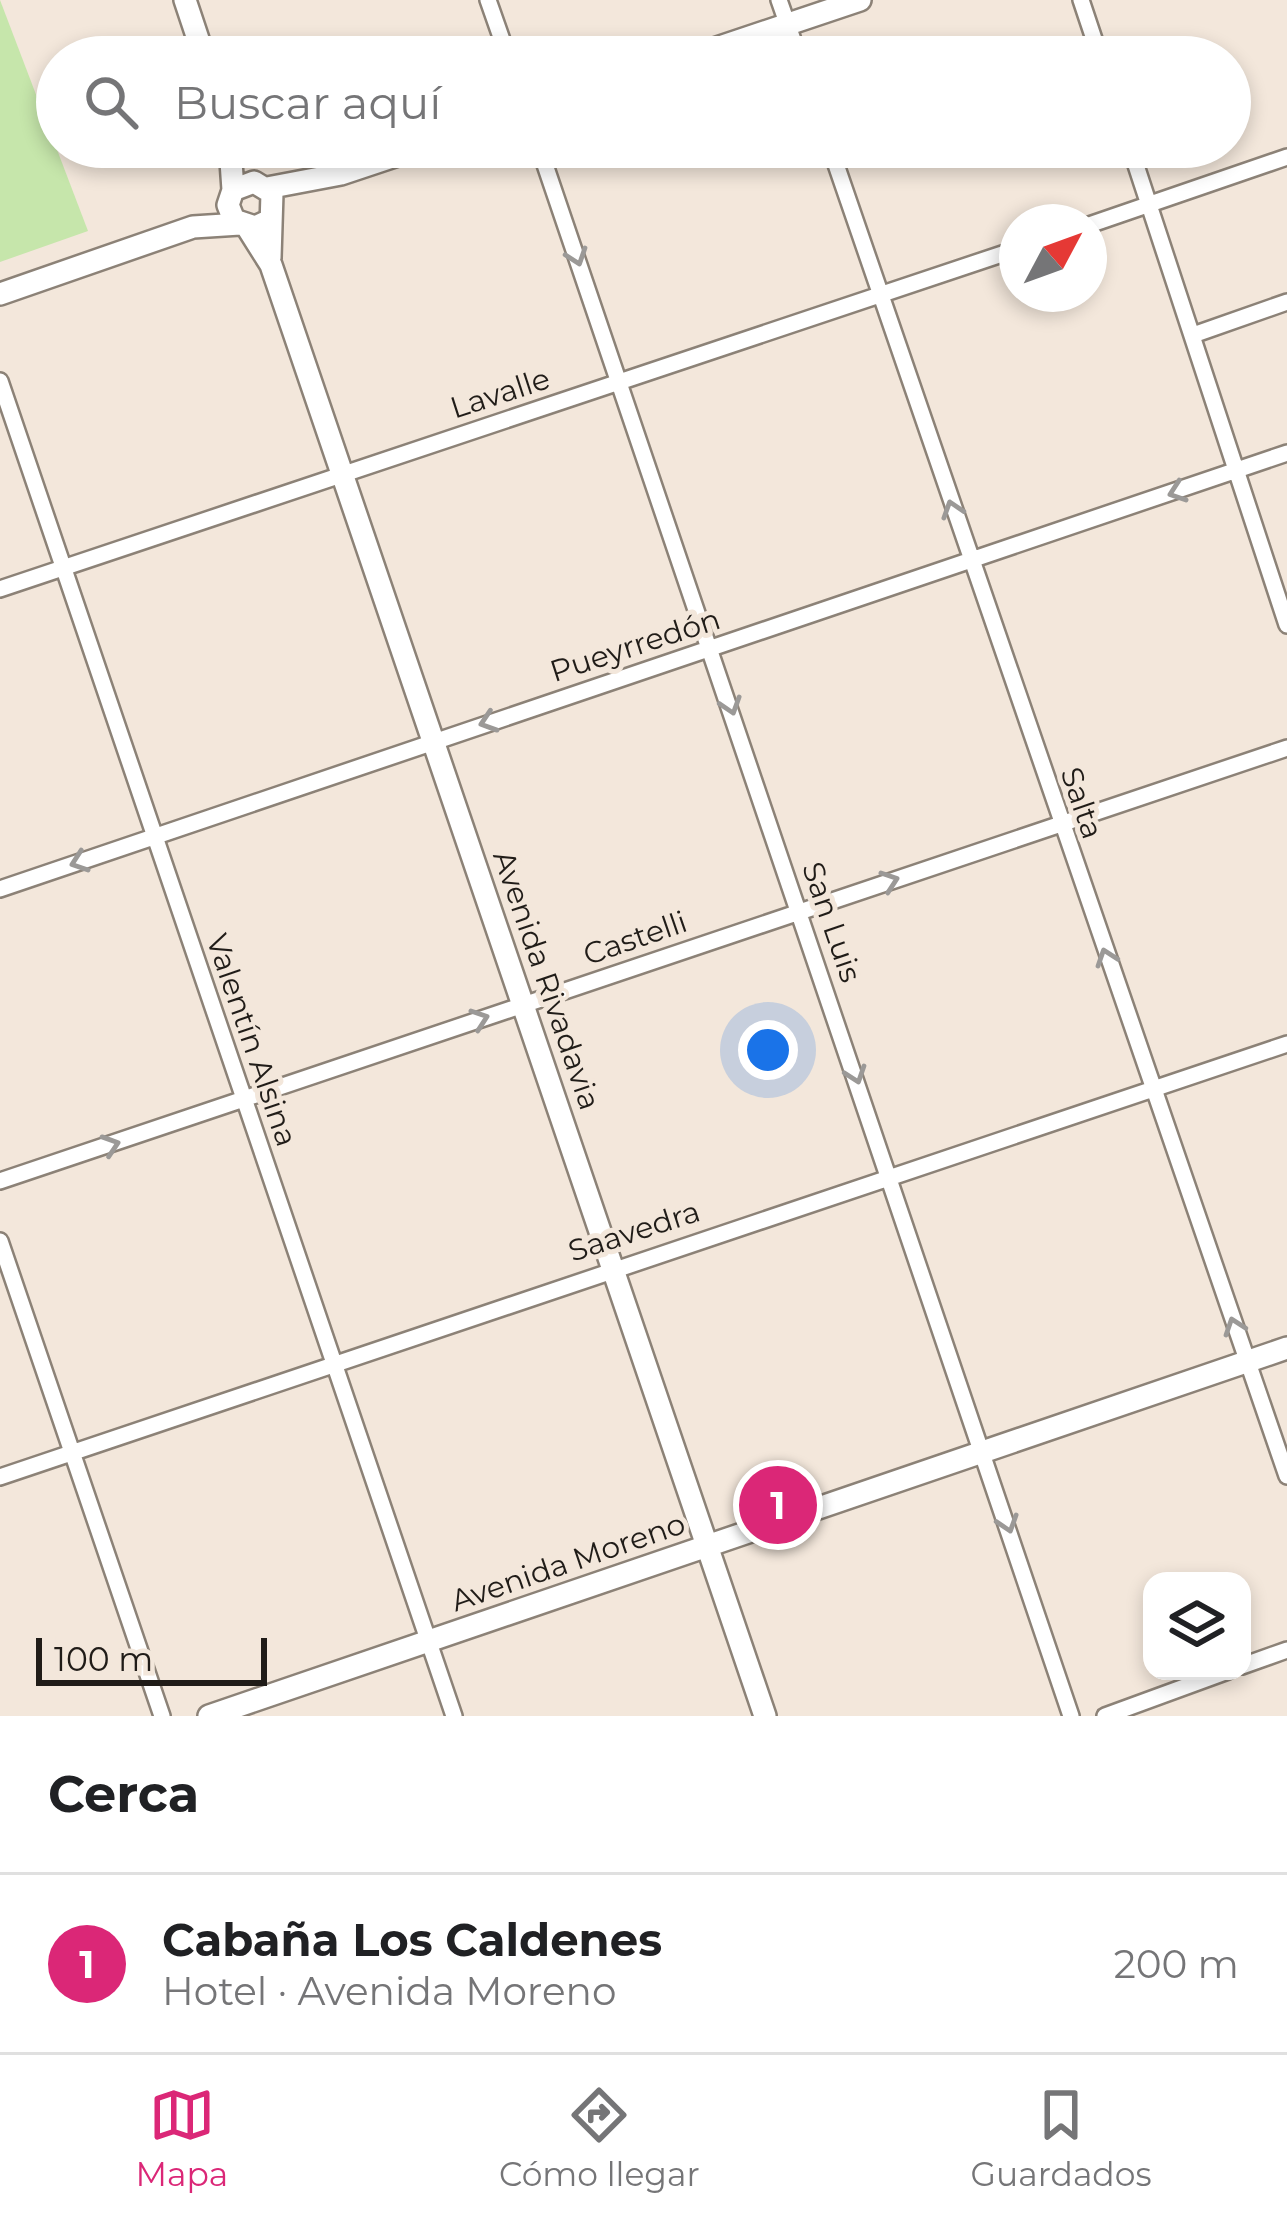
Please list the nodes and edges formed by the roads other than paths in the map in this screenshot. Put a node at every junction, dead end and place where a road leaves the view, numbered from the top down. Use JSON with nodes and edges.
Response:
{"nodes":[{"id":1,"x":184,"y":0,"type":"edge"},
{"id":2,"x":488,"y":0,"type":"edge"},
{"id":3,"x":779,"y":0,"type":"edge"},
{"id":4,"x":860,"y":0,"type":"edge"},
{"id":5,"x":1081,"y":0,"type":"edge"},
{"id":6,"x":788,"y":24,"type":"junction"},
{"id":7,"x":197,"y":36,"type":"edge"},
{"id":8,"x":501,"y":36,"type":"edge"},
{"id":9,"x":752,"y":36,"type":"edge"},
{"id":10,"x":792,"y":36,"type":"edge"},
{"id":11,"x":1093,"y":36,"type":"edge"},
{"id":12,"x":1287,"y":157,"type":"edge"},
{"id":13,"x":240,"y":168,"type":"edge"},
{"id":14,"x":359,"y":168,"type":"edge"},
{"id":15,"x":546,"y":168,"type":"edge"},
{"id":16,"x":837,"y":168,"type":"edge"},
{"id":17,"x":1137,"y":168,"type":"edge"},
{"id":18,"x":1149,"y":204,"type":"junction"},
{"id":19,"x":252,"y":205,"type":"junction"},
{"id":20,"x":1107,"y":219,"type":"edge"},
{"id":21,"x":999,"y":255,"type":"edge"},
{"id":22,"x":0,"y":294,"type":"edge"},
{"id":23,"x":881,"y":295,"type":"junction"},
{"id":24,"x":1287,"y":302,"type":"edge"},
{"id":25,"x":1193,"y":335,"type":"junction"},
{"id":26,"x":0,"y":381,"type":"edge"},
{"id":27,"x":621,"y":382,"type":"junction"},
{"id":28,"x":1287,"y":453,"type":"edge"},
{"id":29,"x":1237,"y":472,"type":"junction"},
{"id":30,"x":342,"y":473,"type":"junction"},
{"id":31,"x":970,"y":562,"type":"junction"},
{"id":32,"x":63,"y":567,"type":"junction"},
{"id":33,"x":0,"y":589,"type":"edge"},
{"id":34,"x":1287,"y":626,"type":"edge"},
{"id":35,"x":712,"y":649,"type":"junction"},
{"id":36,"x":434,"y":740,"type":"junction"},
{"id":37,"x":1287,"y":748,"type":"edge"},
{"id":38,"x":1060,"y":824,"type":"junction"},
{"id":39,"x":154,"y":836,"type":"junction"},
{"id":40,"x":0,"y":889,"type":"edge"},
{"id":41,"x":799,"y":911,"type":"junction"},
{"id":42,"x":524,"y":1004,"type":"junction"},
{"id":43,"x":1287,"y":1044,"type":"edge"},
{"id":44,"x":1152,"y":1091,"type":"junction"},
{"id":45,"x":244,"y":1100,"type":"junction"},
{"id":46,"x":891,"y":1176,"type":"junction"},
{"id":47,"x":0,"y":1181,"type":"edge"},
{"id":48,"x":0,"y":1241,"type":"edge"},
{"id":49,"x":612,"y":1266,"type":"junction"},
{"id":50,"x":1287,"y":1348,"type":"edge"},
{"id":51,"x":333,"y":1362,"type":"junction"},
{"id":52,"x":1247,"y":1362,"type":"junction"},
{"id":53,"x":72,"y":1452,"type":"junction"},
{"id":54,"x":984,"y":1453,"type":"junction"},
{"id":55,"x":1287,"y":1476,"type":"edge"},
{"id":56,"x":0,"y":1477,"type":"edge"},
{"id":57,"x":707,"y":1547,"type":"junction"},
{"id":58,"x":428,"y":1642,"type":"junction"},
{"id":59,"x":1287,"y":1649,"type":"edge"},
{"id":60,"x":1251,"y":1663,"type":"edge"},
{"id":61,"x":1203,"y":1680,"type":"edge"},
{"id":62,"x":162,"y":1716,"type":"edge"},
{"id":63,"x":209,"y":1716,"type":"edge"},
{"id":64,"x":454,"y":1716,"type":"edge"},
{"id":65,"x":765,"y":1716,"type":"edge"},
{"id":66,"x":1071,"y":1716,"type":"edge"},
{"id":67,"x":1105,"y":1716,"type":"edge"}],
"edges":[{"from":1,"to":7,"type":"street"},
{"from":2,"to":8,"type":"street"},
{"from":3,"to":6,"type":"street"},
{"from":4,"to":6,"type":"street"},
{"from":5,"to":11,"type":"street"},
{"from":6,"to":9,"type":"street"},
{"from":6,"to":10,"type":"street"},
{"from":12,"to":18,"type":"street"},
{"from":13,"to":19,"type":"street","name":"Avenida Rivadavia"},
{"from":14,"to":19,"type":"street"},
{"from":15,"to":27,"type":"street","name":"San Luis","one_way":true},
{"from":16,"to":23,"type":"street","name":"Salta"},
{"from":17,"to":18,"type":"street"},
{"from":18,"to":20,"type":"street"},
{"from":18,"to":25,"type":"street"},
{"from":19,"to":22,"type":"street"},
{"from":19,"to":30,"type":"street","name":"Avenida Rivadavia"},
{"from":21,"to":23,"type":"street","name":"Lavalle"},
{"from":23,"to":27,"type":"street","name":"Lavalle"},
{"from":31,"to":23,"type":"street","name":"Salta","one_way":true},
{"from":24,"to":25,"type":"street"},
{"from":25,"to":29,"type":"street"},
{"from":26,"to":32,"type":"street","name":"Valentín Alsina"},
{"from":27,"to":30,"type":"street","name":"Lavalle"},
{"from":27,"to":35,"type":"street","name":"San Luis"},
{"from":28,"to":29,"type":"street","name":"Pueyrredón"},
{"from":29,"to":31,"type":"street","name":"Pueyrredón","one_way":true},
{"from":29,"to":34,"type":"street"},
{"from":30,"to":32,"type":"street","name":"Lavalle"},
{"from":30,"to":36,"type":"street","name":"Avenida Rivadavia"},
{"from":31,"to":35,"type":"street","name":"Pueyrredón"},
{"from":31,"to":38,"type":"street","name":"Salta"},
{"from":32,"to":33,"type":"street","name":"Lavalle"},
{"from":32,"to":39,"type":"street","name":"Valentín Alsina"},
{"from":35,"to":36,"type":"street","name":"Pueyrredón","one_way":true},
{"from":35,"to":41,"type":"street","name":"San Luis","one_way":true},
{"from":36,"to":39,"type":"street","name":"Pueyrredón"},
{"from":36,"to":42,"type":"street","name":"Avenida Rivadavia"},
{"from":37,"to":38,"type":"street","name":"Castelli"},
{"from":41,"to":38,"type":"street","name":"Castelli","one_way":true},
{"from":44,"to":38,"type":"street","name":"Salta","one_way":true},
{"from":39,"to":40,"type":"street","name":"Pueyrredón","one_way":true},
{"from":39,"to":45,"type":"street","name":"Valentín Alsina"},
{"from":41,"to":42,"type":"street","name":"Castelli"},
{"from":41,"to":46,"type":"street","name":"San Luis","one_way":true},
{"from":45,"to":42,"type":"street","name":"Castelli","one_way":true},
{"from":42,"to":49,"type":"street","name":"Avenida Rivadavia"},
{"from":43,"to":44,"type":"street","name":"Saavedra"},
{"from":44,"to":46,"type":"street","name":"Saavedra"},
{"from":52,"to":44,"type":"street","name":"Salta","one_way":true},
{"from":47,"to":45,"type":"street","name":"Castelli","one_way":true},
{"from":45,"to":51,"type":"street","name":"Valentín Alsina"},
{"from":46,"to":49,"type":"street","name":"Saavedra"},
{"from":46,"to":54,"type":"street","name":"San Luis"},
{"from":48,"to":53,"type":"street"},
{"from":49,"to":51,"type":"street","name":"Saavedra"},
{"from":49,"to":57,"type":"street","name":"Avenida Rivadavia"},
{"from":50,"to":52,"type":"street","name":"Avenida Moreno"},
{"from":51,"to":53,"type":"street","name":"Saavedra"},
{"from":51,"to":58,"type":"street","name":"Valentín Alsina"},
{"from":52,"to":54,"type":"street","name":"Avenida Moreno"},
{"from":52,"to":55,"type":"street","name":"Salta"},
{"from":53,"to":56,"type":"street","name":"Saavedra"},
{"from":53,"to":62,"type":"street"},
{"from":54,"to":57,"type":"street","name":"Avenida Moreno"},
{"from":54,"to":66,"type":"street","name":"San Luis","one_way":true},
{"from":57,"to":58,"type":"street","name":"Avenida Moreno"},
{"from":57,"to":65,"type":"street","name":"Avenida Rivadavia"},
{"from":58,"to":63,"type":"street","name":"Avenida Moreno"},
{"from":58,"to":64,"type":"street","name":"Valentín Alsina"},
{"from":59,"to":60,"type":"street"},
{"from":61,"to":67,"type":"street"}]}
